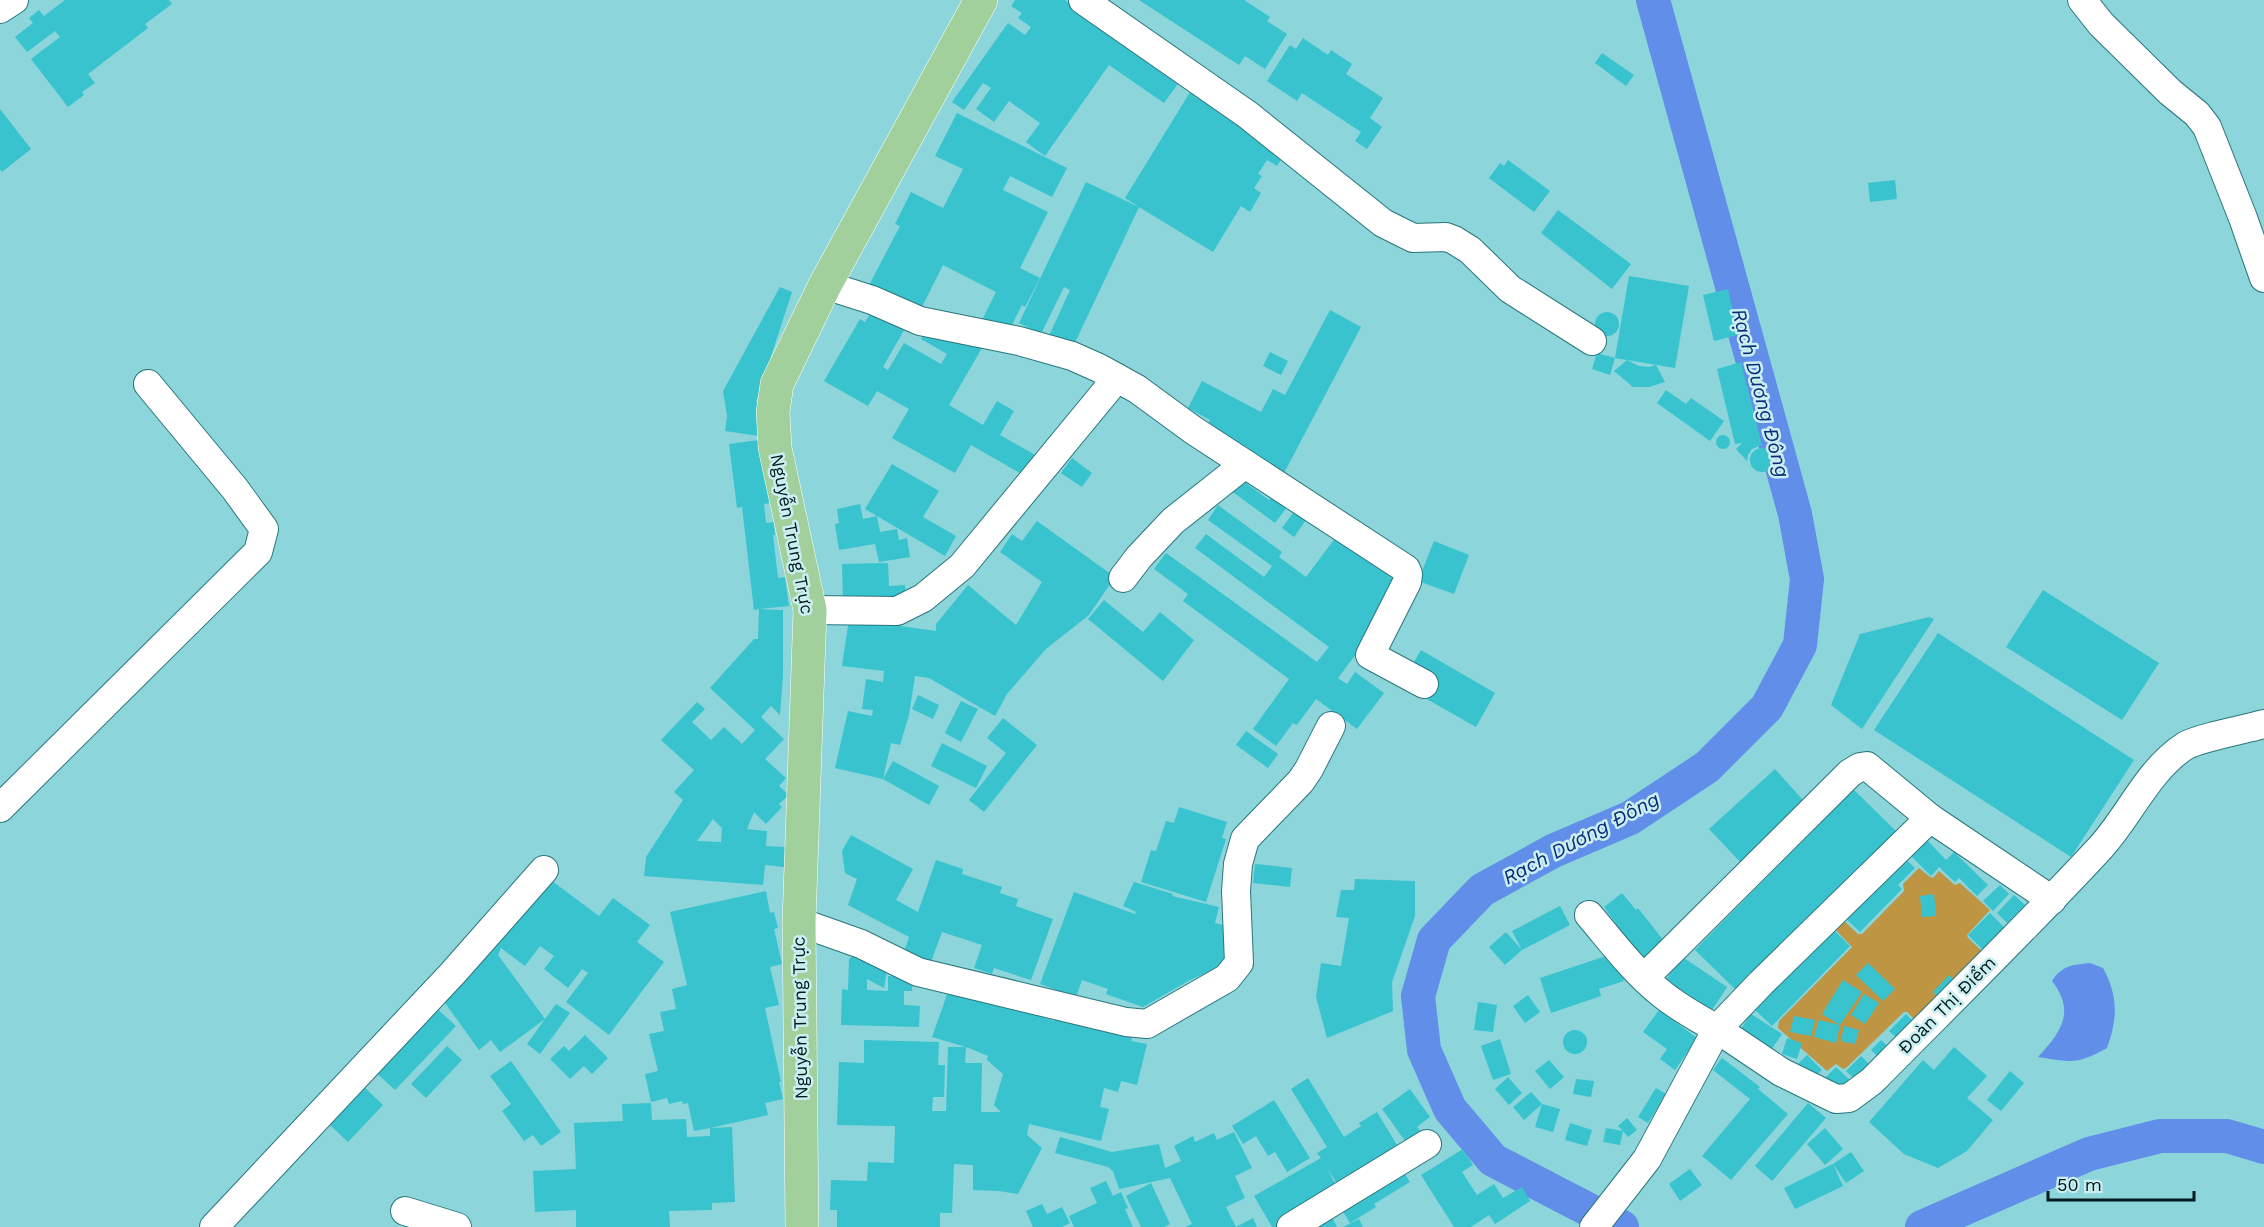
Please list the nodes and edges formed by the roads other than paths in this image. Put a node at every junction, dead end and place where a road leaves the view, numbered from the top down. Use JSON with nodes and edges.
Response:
{"nodes":[{"id":1,"x":14,"y":0,"type":"edge"},
{"id":2,"x":981,"y":0,"type":"edge"},
{"id":3,"x":1083,"y":0,"type":"edge"},
{"id":4,"x":2082,"y":0,"type":"edge"},
{"id":5,"x":0,"y":9,"type":"edge"},
{"id":6,"x":2264,"y":278,"type":"edge"},
{"id":7,"x":825,"y":285,"type":"junction"},
{"id":8,"x":1592,"y":341,"type":"dead end"},
{"id":9,"x":1117,"y":378,"type":"junction"},
{"id":10,"x":148,"y":384,"type":"dead end"},
{"id":11,"x":1245,"y":464,"type":"junction"},
{"id":12,"x":1124,"y":578,"type":"dead end"},
{"id":13,"x":810,"y":610,"type":"junction"},
{"id":14,"x":1424,"y":684,"type":"dead end"},
{"id":15,"x":2264,"y":724,"type":"edge"},
{"id":16,"x":1331,"y":726,"type":"dead end"},
{"id":17,"x":0,"y":808,"type":"edge"},
{"id":18,"x":1930,"y":818,"type":"junction"},
{"id":19,"x":544,"y":870,"type":"dead end"},
{"id":20,"x":2052,"y":900,"type":"junction"},
{"id":21,"x":1589,"y":915,"type":"dead end"},
{"id":22,"x":799,"y":922,"type":"junction"},
{"id":23,"x":1645,"y":977,"type":"junction"},
{"id":24,"x":1717,"y":1029,"type":"junction"},
{"id":25,"x":1427,"y":1144,"type":"dead end"},
{"id":26,"x":405,"y":1211,"type":"dead end"},
{"id":27,"x":214,"y":1227,"type":"edge"},
{"id":28,"x":457,"y":1227,"type":"edge"},
{"id":29,"x":802,"y":1227,"type":"edge"},
{"id":30,"x":1291,"y":1227,"type":"edge"},
{"id":31,"x":1594,"y":1227,"type":"edge"}],
"edges":[{"from":1,"to":5,"type":"street"},
{"from":2,"to":7,"type":"main road","name":"Nguyễn Trung Trực"},
{"from":3,"to":8,"type":"street"},
{"from":4,"to":6,"type":"street"},
{"from":7,"to":9,"type":"street"},
{"from":7,"to":13,"type":"main road","name":"Nguyễn Trung Trực"},
{"from":9,"to":11,"type":"street"},
{"from":9,"to":13,"type":"street"},
{"from":10,"to":17,"type":"street"},
{"from":11,"to":12,"type":"street"},
{"from":11,"to":14,"type":"street"},
{"from":13,"to":22,"type":"main road","name":"Nguyễn Trung Trực"},
{"from":15,"to":20,"type":"street","name":"Đoàn Thị Điểm"},
{"from":16,"to":22,"type":"street"},
{"from":18,"to":20,"type":"street"},
{"from":18,"to":23,"type":"street"},
{"from":18,"to":24,"type":"street"},
{"from":19,"to":27,"type":"street"},
{"from":20,"to":24,"type":"street","name":"Đoàn Thị Điểm"},
{"from":21,"to":23,"type":"street","name":"Đoàn Thị Điểm"},
{"from":22,"to":29,"type":"main road","name":"Nguyễn Trung Trực"},
{"from":23,"to":24,"type":"street","name":"Đoàn Thị Điểm"},
{"from":24,"to":31,"type":"street"},
{"from":25,"to":30,"type":"street"},
{"from":26,"to":28,"type":"street"}]}
